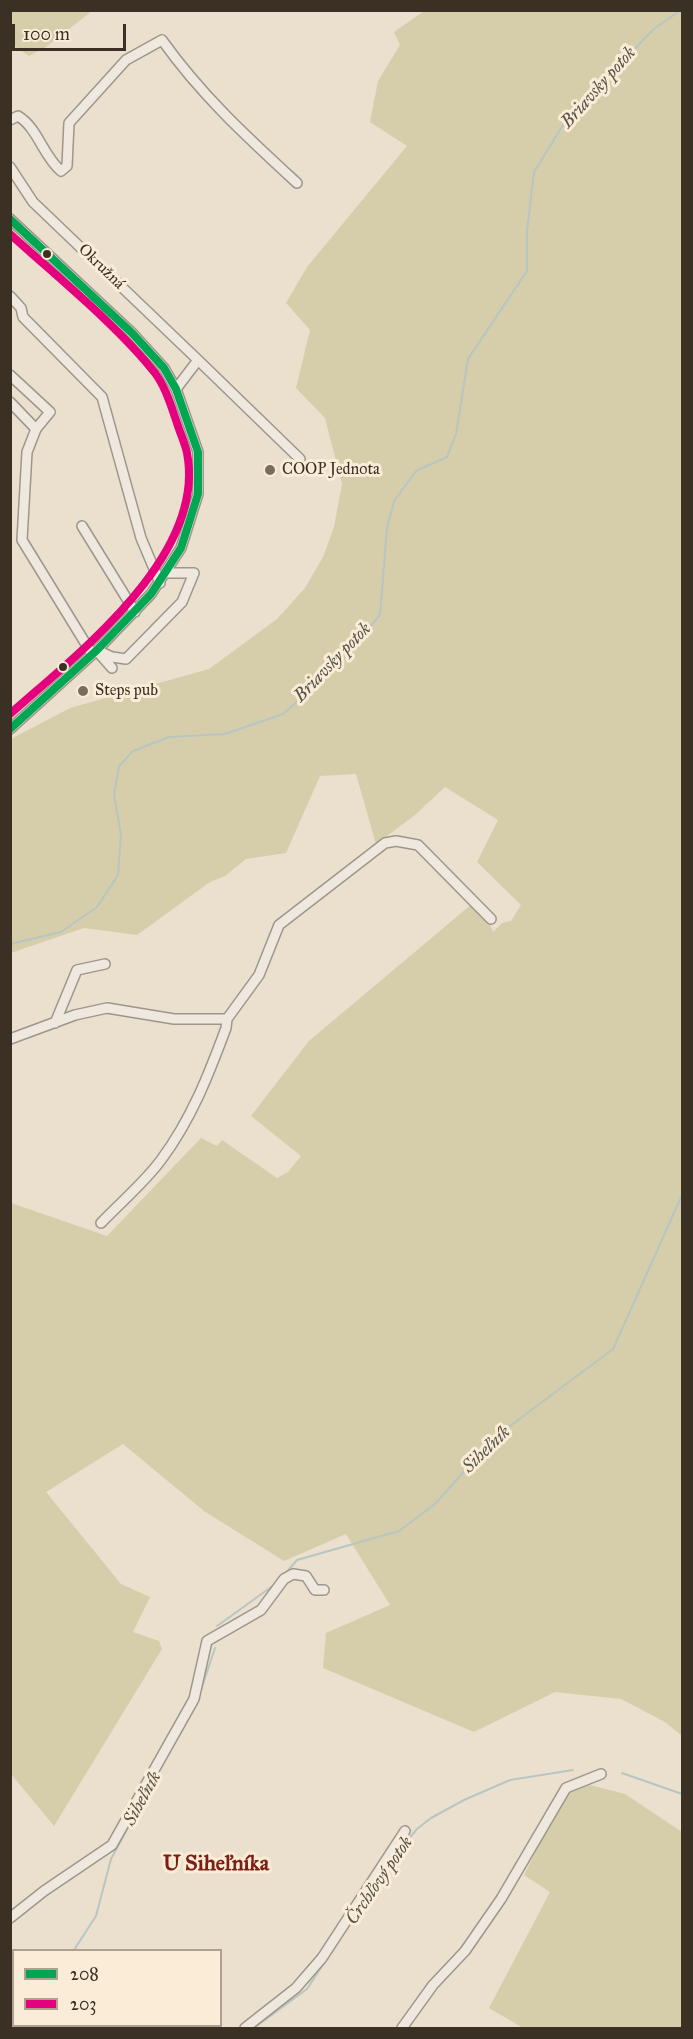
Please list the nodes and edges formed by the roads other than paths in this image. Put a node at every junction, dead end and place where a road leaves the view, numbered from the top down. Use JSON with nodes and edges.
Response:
{"nodes":[{"id":1,"x":10,"y":120,"type":"edge"},
{"id":2,"x":10,"y":167,"type":"edge"},
{"id":3,"x":297,"y":183,"type":"dead end"},
{"id":4,"x":10,"y":219,"type":"edge"},
{"id":5,"x":10,"y":296,"type":"edge"},
{"id":6,"x":198,"y":360,"type":"junction"},
{"id":7,"x":10,"y":375,"type":"edge"},
{"id":8,"x":176,"y":389,"type":"junction"},
{"id":9,"x":10,"y":402,"type":"edge"},
{"id":10,"x":36,"y":429,"type":"junction"},
{"id":11,"x":300,"y":459,"type":"dead end"},
{"id":12,"x":82,"y":526,"type":"dead end"},
{"id":13,"x":167,"y":573,"type":"junction"},
{"id":14,"x":160,"y":583,"type":"junction"},
{"id":15,"x":135,"y":612,"type":"junction"},
{"id":16,"x":94,"y":652,"type":"junction"},
{"id":17,"x":111,"y":668,"type":"dead end"},
{"id":18,"x":10,"y":729,"type":"edge"},
{"id":19,"x":491,"y":919,"type":"dead end"},
{"id":20,"x":105,"y":964,"type":"dead end"},
{"id":21,"x":227,"y":1019,"type":"junction"},
{"id":22,"x":55,"y":1023,"type":"junction"},
{"id":23,"x":10,"y":1039,"type":"edge"},
{"id":24,"x":101,"y":1223,"type":"dead end"},
{"id":25,"x":324,"y":1590,"type":"dead end"},
{"id":26,"x":601,"y":1774,"type":"dead end"},
{"id":27,"x":405,"y":1830,"type":"dead end"},
{"id":28,"x":10,"y":1918,"type":"edge"},
{"id":29,"x":245,"y":2028,"type":"edge"},
{"id":30,"x":402,"y":2028,"type":"edge"}],
"edges":[{"from":1,"to":3,"type":"street"},
{"from":2,"to":6,"type":"street","name":"Okružná"},
{"from":4,"to":8,"type":"street","name":"Okružná"},
{"from":5,"to":14,"type":"street"},
{"from":6,"to":8,"type":"street"},
{"from":6,"to":11,"type":"street","name":"Okružná"},
{"from":7,"to":10,"type":"street"},
{"from":8,"to":13,"type":"street","name":"Okružná"},
{"from":9,"to":10,"type":"street"},
{"from":10,"to":16,"type":"street"},
{"from":12,"to":15,"type":"street"},
{"from":13,"to":14,"type":"street","name":"Okružná"},
{"from":13,"to":16,"type":"street"},
{"from":14,"to":15,"type":"street","name":"Okružná"},
{"from":15,"to":16,"type":"street","name":"Okružná"},
{"from":16,"to":17,"type":"street"},
{"from":16,"to":18,"type":"street","name":"Okružná"},
{"from":19,"to":21,"type":"street"},
{"from":20,"to":22,"type":"street"},
{"from":21,"to":22,"type":"street"},
{"from":21,"to":24,"type":"street"},
{"from":22,"to":23,"type":"street"},
{"from":25,"to":28,"type":"street"},
{"from":26,"to":30,"type":"street"},
{"from":27,"to":29,"type":"street"}]}
